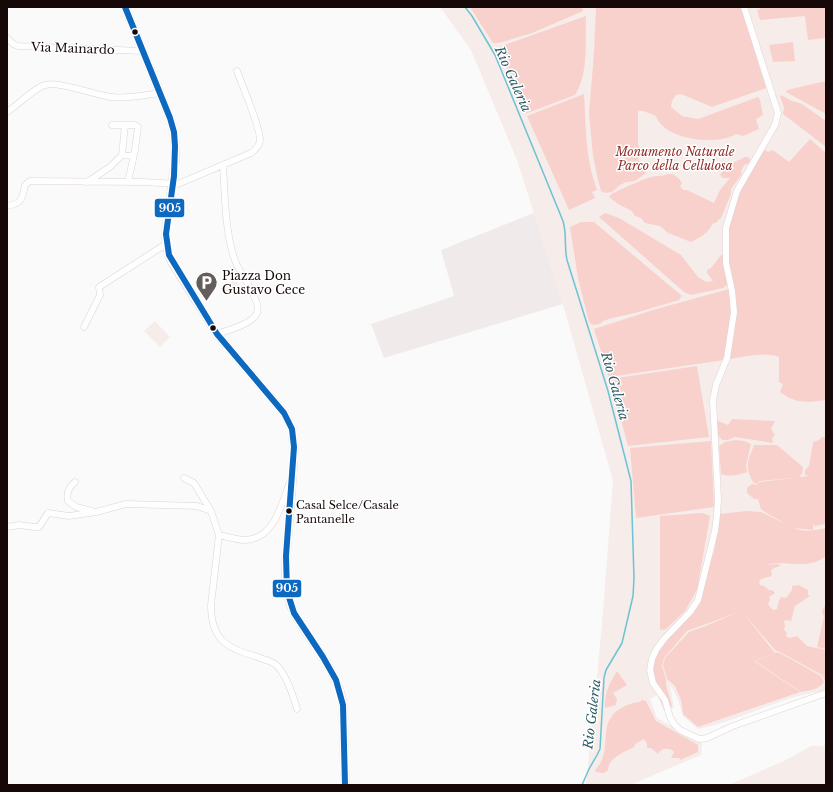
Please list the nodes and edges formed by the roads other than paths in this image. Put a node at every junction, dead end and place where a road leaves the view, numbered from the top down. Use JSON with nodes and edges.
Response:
{"nodes":[{"id":1,"x":125,"y":7,"type":"edge"},
{"id":2,"x":744,"y":7,"type":"edge"},
{"id":3,"x":7,"y":38,"type":"edge"},
{"id":4,"x":142,"y":51,"type":"junction"},
{"id":5,"x":237,"y":71,"type":"dead end"},
{"id":6,"x":160,"y":92,"type":"junction"},
{"id":7,"x":7,"y":112,"type":"edge"},
{"id":8,"x":112,"y":125,"type":"dead end"},
{"id":9,"x":125,"y":125,"type":"junction"},
{"id":10,"x":122,"y":154,"type":"junction"},
{"id":11,"x":133,"y":156,"type":"junction"},
{"id":12,"x":223,"y":166,"type":"junction"},
{"id":13,"x":87,"y":182,"type":"junction"},
{"id":14,"x":128,"y":182,"type":"junction"},
{"id":15,"x":172,"y":184,"type":"junction"},
{"id":16,"x":7,"y":206,"type":"edge"},
{"id":17,"x":166,"y":244,"type":"junction"},
{"id":18,"x":84,"y":327,"type":"dead end"},
{"id":19,"x":217,"y":334,"type":"junction"},
{"id":20,"x":292,"y":477,"type":"junction"},
{"id":21,"x":184,"y":478,"type":"dead end"},
{"id":22,"x":75,"y":482,"type":"dead end"},
{"id":23,"x":211,"y":511,"type":"junction"},
{"id":24,"x":96,"y":512,"type":"junction"},
{"id":25,"x":7,"y":527,"type":"edge"},
{"id":26,"x":219,"y":535,"type":"junction"},
{"id":27,"x":826,"y":693,"type":"edge"},
{"id":28,"x":297,"y":709,"type":"dead end"},
{"id":29,"x":345,"y":785,"type":"edge"}],
"edges":[{"from":1,"to":4,"type":"main road"},
{"from":2,"to":27,"type":"street"},
{"from":3,"to":4,"type":"street","name":"Via Mainardo"},
{"from":4,"to":6,"type":"main road"},
{"from":5,"to":12,"type":"street"},
{"from":6,"to":7,"type":"street"},
{"from":6,"to":15,"type":"main road"},
{"from":8,"to":9,"type":"street"},
{"from":9,"to":10,"type":"street"},
{"from":9,"to":11,"type":"street"},
{"from":10,"to":11,"type":"street"},
{"from":10,"to":13,"type":"street"},
{"from":11,"to":14,"type":"street"},
{"from":12,"to":15,"type":"street"},
{"from":12,"to":19,"type":"street"},
{"from":13,"to":14,"type":"street"},
{"from":13,"to":16,"type":"street"},
{"from":14,"to":15,"type":"street"},
{"from":15,"to":17,"type":"main road"},
{"from":17,"to":18,"type":"street"},
{"from":17,"to":19,"type":"main road"},
{"from":19,"to":20,"type":"main road"},
{"from":20,"to":26,"type":"street"},
{"from":20,"to":29,"type":"main road"},
{"from":21,"to":23,"type":"street"},
{"from":22,"to":24,"type":"street"},
{"from":23,"to":24,"type":"street"},
{"from":23,"to":26,"type":"street"},
{"from":24,"to":25,"type":"street"},
{"from":26,"to":28,"type":"street"}]}
